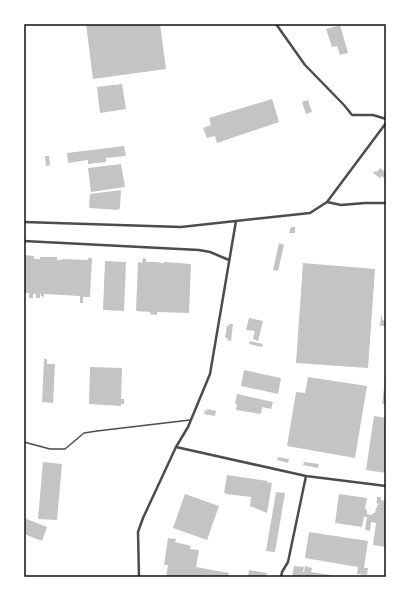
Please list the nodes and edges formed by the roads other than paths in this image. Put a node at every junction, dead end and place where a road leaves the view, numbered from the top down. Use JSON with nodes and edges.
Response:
{"nodes":[{"id":1,"x":276,"y":24,"type":"edge"},
{"id":2,"x":386,"y":119,"type":"edge"},
{"id":3,"x":386,"y":123,"type":"edge"},
{"id":4,"x":327,"y":202,"type":"junction"},
{"id":5,"x":386,"y":203,"type":"edge"},
{"id":6,"x":236,"y":221,"type":"junction"},
{"id":7,"x":24,"y":222,"type":"edge"},
{"id":8,"x":24,"y":241,"type":"edge"},
{"id":9,"x":229,"y":260,"type":"junction"},
{"id":10,"x":190,"y":420,"type":"junction"},
{"id":11,"x":24,"y":442,"type":"edge"},
{"id":12,"x":176,"y":447,"type":"junction"},
{"id":13,"x":306,"y":476,"type":"junction"},
{"id":14,"x":386,"y":486,"type":"edge"},
{"id":15,"x":138,"y":577,"type":"edge"},
{"id":16,"x":281,"y":577,"type":"edge"}],
"edges":[{"from":1,"to":2,"type":"street"},
{"from":3,"to":4,"type":"street"},
{"from":4,"to":5,"type":"street"},
{"from":4,"to":6,"type":"street"},
{"from":6,"to":7,"type":"street"},
{"from":6,"to":9,"type":"street"},
{"from":8,"to":9,"type":"street"},
{"from":9,"to":10,"type":"street"},
{"from":10,"to":11,"type":"lane"},
{"from":10,"to":12,"type":"street"},
{"from":12,"to":13,"type":"street"},
{"from":12,"to":15,"type":"street"},
{"from":13,"to":14,"type":"street"},
{"from":13,"to":16,"type":"street"}]}
